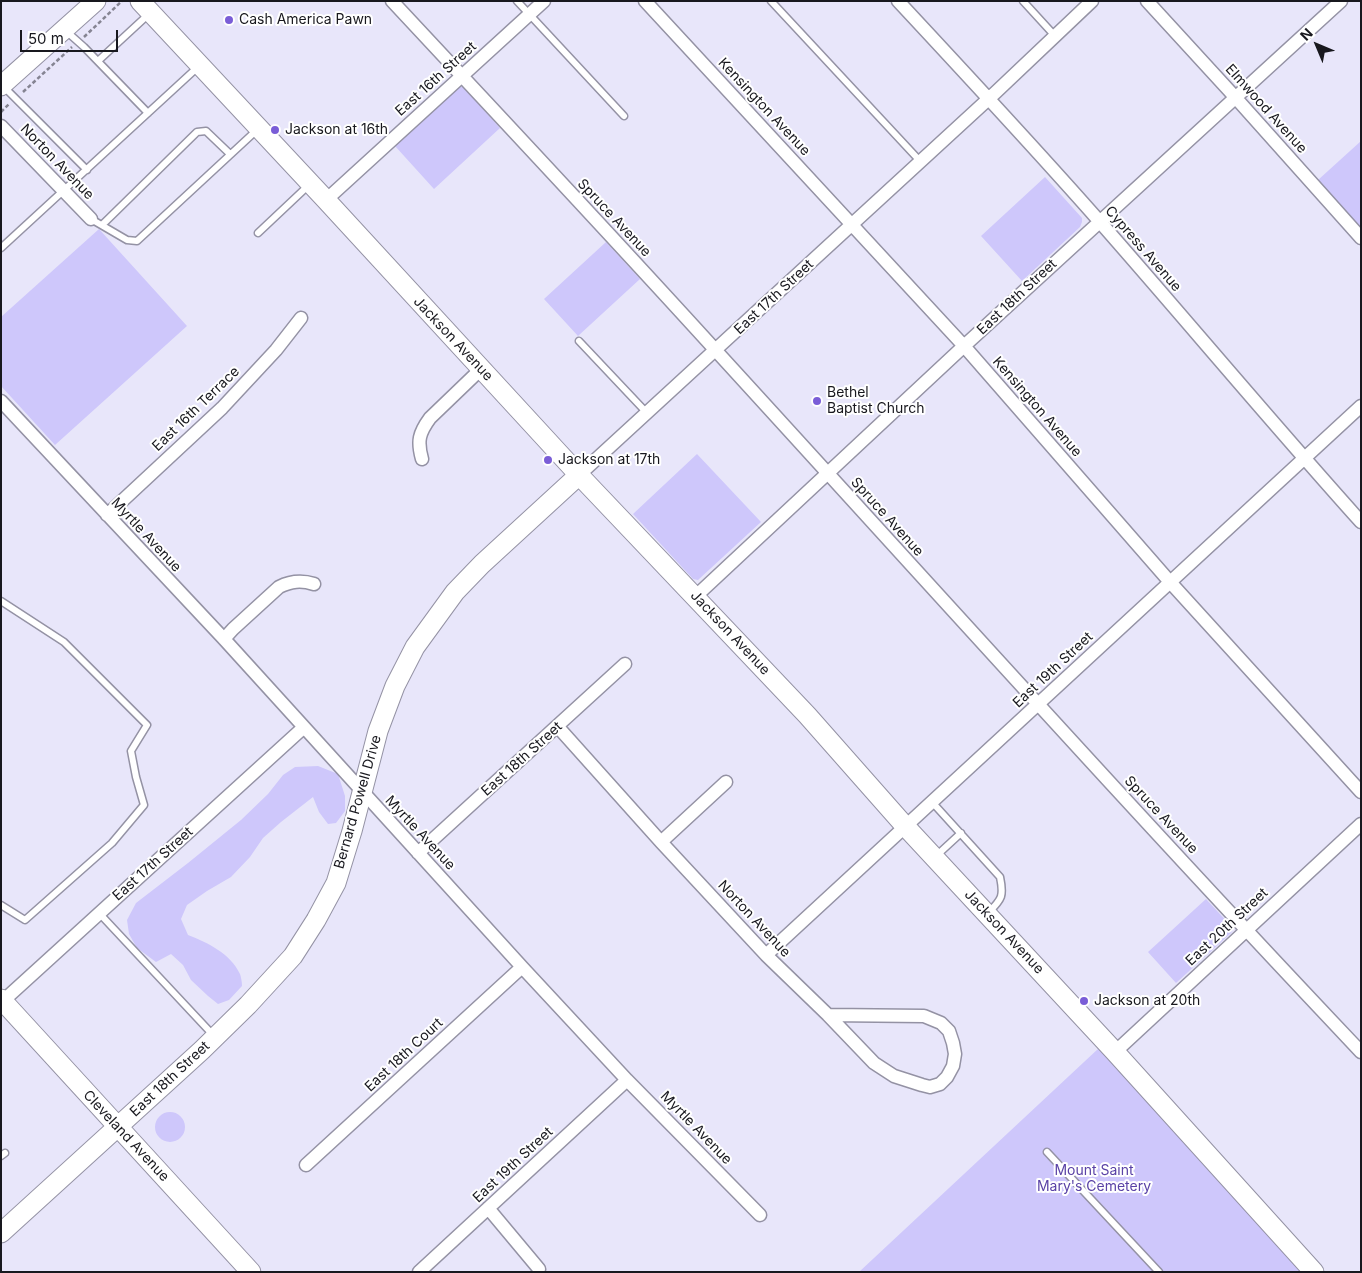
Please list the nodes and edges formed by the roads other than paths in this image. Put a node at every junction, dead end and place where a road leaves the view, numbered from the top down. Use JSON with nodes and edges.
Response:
{"nodes":[{"id":1,"x":96,"y":1,"type":"edge"},
{"id":2,"x":392,"y":1,"type":"edge"},
{"id":3,"x":517,"y":1,"type":"edge"},
{"id":4,"x":544,"y":1,"type":"edge"},
{"id":5,"x":645,"y":1,"type":"edge"},
{"id":6,"x":771,"y":1,"type":"edge"},
{"id":7,"x":898,"y":1,"type":"edge"},
{"id":8,"x":1023,"y":1,"type":"edge"},
{"id":9,"x":1092,"y":1,"type":"edge"},
{"id":10,"x":1147,"y":1,"type":"edge"},
{"id":11,"x":1341,"y":1,"type":"edge"},
{"id":12,"x":146,"y":7,"type":"edge"},
{"id":13,"x":529,"y":14,"type":"junction"},
{"id":14,"x":64,"y":29,"type":"junction"},
{"id":15,"x":1055,"y":36,"type":"junction"},
{"id":16,"x":98,"y":61,"type":"junction"},
{"id":17,"x":200,"y":65,"type":"junction"},
{"id":18,"x":462,"y":76,"type":"junction"},
{"id":19,"x":6,"y":90,"type":"edge"},
{"id":20,"x":1236,"y":97,"type":"junction"},
{"id":21,"x":988,"y":98,"type":"junction"},
{"id":22,"x":148,"y":113,"type":"junction"},
{"id":23,"x":624,"y":116,"type":"dead end"},
{"id":24,"x":1,"y":126,"type":"edge"},
{"id":25,"x":259,"y":128,"type":"junction"},
{"id":26,"x":230,"y":154,"type":"junction"},
{"id":27,"x":920,"y":161,"type":"junction"},
{"id":28,"x":87,"y":170,"type":"junction"},
{"id":29,"x":310,"y":183,"type":"junction"},
{"id":30,"x":64,"y":191,"type":"junction"},
{"id":31,"x":326,"y":200,"type":"junction"},
{"id":32,"x":96,"y":222,"type":"junction"},
{"id":33,"x":1100,"y":222,"type":"junction"},
{"id":34,"x":852,"y":224,"type":"junction"},
{"id":35,"x":258,"y":233,"type":"dead end"},
{"id":36,"x":1361,"y":238,"type":"edge"},
{"id":37,"x":1,"y":248,"type":"edge"},
{"id":38,"x":301,"y":318,"type":"dead end"},
{"id":39,"x":579,"y":341,"type":"dead end"},
{"id":40,"x":964,"y":346,"type":"junction"},
{"id":41,"x":716,"y":350,"type":"junction"},
{"id":42,"x":481,"y":369,"type":"junction"},
{"id":43,"x":1,"y":401,"type":"edge"},
{"id":44,"x":1361,"y":406,"type":"edge"},
{"id":45,"x":647,"y":413,"type":"junction"},
{"id":46,"x":1304,"y":458,"type":"junction"},
{"id":47,"x":422,"y":459,"type":"dead end"},
{"id":48,"x":827,"y":474,"type":"junction"},
{"id":49,"x":579,"y":475,"type":"junction"},
{"id":50,"x":107,"y":515,"type":"junction"},
{"id":51,"x":1361,"y":522,"type":"edge"},
{"id":52,"x":1170,"y":582,"type":"junction"},
{"id":53,"x":314,"y":584,"type":"dead end"},
{"id":54,"x":455,"y":592,"type":"joint"},
{"id":55,"x":696,"y":596,"type":"junction"},
{"id":56,"x":1,"y":602,"type":"edge"},
{"id":57,"x":224,"y":639,"type":"junction"},
{"id":58,"x":625,"y":664,"type":"dead end"},
{"id":59,"x":1038,"y":704,"type":"junction"},
{"id":60,"x":558,"y":727,"type":"junction"},
{"id":61,"x":303,"y":728,"type":"junction"},
{"id":62,"x":726,"y":782,"type":"dead end"},
{"id":63,"x":1361,"y":792,"type":"edge"},
{"id":64,"x":362,"y":793,"type":"junction"},
{"id":65,"x":932,"y":802,"type":"junction"},
{"id":66,"x":1361,"y":824,"type":"edge"},
{"id":67,"x":905,"y":826,"type":"junction"},
{"id":68,"x":961,"y":833,"type":"junction"},
{"id":69,"x":661,"y":842,"type":"junction"},
{"id":70,"x":418,"y":853,"type":"junction"},
{"id":71,"x":934,"y":858,"type":"junction"},
{"id":72,"x":1,"y":905,"type":"edge"},
{"id":73,"x":99,"y":914,"type":"junction"},
{"id":74,"x":987,"y":914,"type":"junction"},
{"id":75,"x":1246,"y":930,"type":"junction"},
{"id":76,"x":766,"y":955,"type":"junction"},
{"id":77,"x":522,"y":967,"type":"junction"},
{"id":78,"x":2,"y":1000,"type":"edge"},
{"id":79,"x":248,"y":1005,"type":"joint"},
{"id":80,"x":828,"y":1015,"type":"junction"},
{"id":81,"x":215,"y":1037,"type":"junction"},
{"id":82,"x":1114,"y":1052,"type":"junction"},
{"id":83,"x":1361,"y":1052,"type":"edge"},
{"id":84,"x":627,"y":1080,"type":"junction"},
{"id":85,"x":118,"y":1127,"type":"junction"},
{"id":86,"x":1047,"y":1152,"type":"dead end"},
{"id":87,"x":306,"y":1165,"type":"dead end"},
{"id":88,"x":488,"y":1208,"type":"junction"},
{"id":89,"x":760,"y":1215,"type":"dead end"},
{"id":90,"x":1,"y":1233,"type":"edge"},
{"id":91,"x":540,"y":1271,"type":"edge"},
{"id":92,"x":252,"y":1272,"type":"edge"},
{"id":93,"x":419,"y":1272,"type":"edge"},
{"id":94,"x":1159,"y":1272,"type":"edge"},
{"id":95,"x":1314,"y":1272,"type":"edge"}],
"edges":[{"from":1,"to":14,"type":"street"},
{"from":2,"to":18,"type":"street","name":"Spruce Avenue"},
{"from":3,"to":13,"type":"lane"},
{"from":4,"to":13,"type":"street","name":"East 16th Street"},
{"from":5,"to":34,"type":"street","name":"Kensington Avenue"},
{"from":6,"to":27,"type":"lane"},
{"from":7,"to":21,"type":"street","name":"Cypress Avenue"},
{"from":8,"to":15,"type":"lane"},
{"from":9,"to":15,"type":"street","name":"East 17th Street"},
{"from":10,"to":20,"type":"street","name":"Elmwood Avenue"},
{"from":11,"to":20,"type":"street","name":"East 18th Street"},
{"from":12,"to":16,"type":"lane"},
{"from":12,"to":17,"type":"street","name":"Jackson Avenue"},
{"from":13,"to":18,"type":"street","name":"East 16th Street"},
{"from":13,"to":23,"type":"lane"},
{"from":14,"to":16,"type":"lane"},
{"from":14,"to":19,"type":"street"},
{"from":15,"to":21,"type":"street","name":"East 17th Street"},
{"from":16,"to":22,"type":"lane"},
{"from":17,"to":22,"type":"lane"},
{"from":17,"to":25,"type":"street","name":"Jackson Avenue"},
{"from":18,"to":31,"type":"street","name":"East 16th Street"},
{"from":18,"to":41,"type":"street","name":"Spruce Avenue"},
{"from":19,"to":28,"type":"lane"},
{"from":20,"to":33,"type":"street","name":"East 18th Street"},
{"from":20,"to":36,"type":"street","name":"Elmwood Avenue"},
{"from":21,"to":27,"type":"street","name":"East 17th Street"},
{"from":21,"to":33,"type":"street","name":"Cypress Avenue"},
{"from":22,"to":28,"type":"lane"},
{"from":24,"to":30,"type":"street","name":"Norton Avenue"},
{"from":25,"to":26,"type":"lane"},
{"from":25,"to":29,"type":"street","name":"Jackson Avenue"},
{"from":26,"to":32,"type":"lane"},
{"from":26,"to":32,"type":"lane"},
{"from":27,"to":34,"type":"street","name":"East 17th Street"},
{"from":28,"to":30,"type":"lane"},
{"from":29,"to":31,"type":"street","name":"Jackson Avenue"},
{"from":29,"to":35,"type":"lane"},
{"from":30,"to":32,"type":"street","name":"Norton Avenue"},
{"from":30,"to":37,"type":"lane"},
{"from":31,"to":42,"type":"street","name":"Jackson Avenue"},
{"from":33,"to":40,"type":"street","name":"East 18th Street"},
{"from":33,"to":46,"type":"street","name":"Cypress Avenue"},
{"from":34,"to":40,"type":"street","name":"Kensington Avenue"},
{"from":34,"to":41,"type":"street","name":"East 17th Street"},
{"from":38,"to":50,"type":"street","name":"East 16th Terrace"},
{"from":39,"to":45,"type":"lane"},
{"from":40,"to":48,"type":"street","name":"East 18th Street"},
{"from":40,"to":52,"type":"street","name":"Kensington Avenue"},
{"from":41,"to":45,"type":"street","name":"East 17th Street"},
{"from":41,"to":48,"type":"street","name":"Spruce Avenue"},
{"from":42,"to":47,"type":"street"},
{"from":42,"to":49,"type":"street","name":"Jackson Avenue"},
{"from":43,"to":50,"type":"street","name":"Myrtle Avenue"},
{"from":44,"to":46,"type":"street","name":"East 19th Street"},
{"from":45,"to":49,"type":"street","name":"East 17th Street"},
{"from":46,"to":51,"type":"street","name":"Cypress Avenue"},
{"from":46,"to":52,"type":"street","name":"East 19th Street"},
{"from":48,"to":55,"type":"street","name":"East 18th Street"},
{"from":48,"to":59,"type":"street","name":"Spruce Avenue"},
{"from":49,"to":54,"type":"street","name":"East 17th Street"},
{"from":49,"to":55,"type":"street","name":"Jackson Avenue"},
{"from":50,"to":57,"type":"street","name":"Myrtle Avenue"},
{"from":52,"to":59,"type":"street","name":"East 19th Street"},
{"from":52,"to":63,"type":"street","name":"Kensington Avenue"},
{"from":53,"to":57,"type":"street"},
{"from":54,"to":64,"type":"street","name":"Bernard Powell Drive"},
{"from":55,"to":67,"type":"street","name":"Jackson Avenue"},
{"from":56,"to":72,"type":"lane"},
{"from":57,"to":61,"type":"street","name":"Myrtle Avenue"},
{"from":58,"to":60,"type":"street","name":"East 18th Street"},
{"from":59,"to":65,"type":"street","name":"East 19th Street"},
{"from":59,"to":75,"type":"street","name":"Spruce Avenue"},
{"from":60,"to":69,"type":"street","name":"Norton Avenue"},
{"from":60,"to":70,"type":"street","name":"East 18th Street"},
{"from":61,"to":64,"type":"street","name":"Myrtle Avenue"},
{"from":61,"to":73,"type":"street","name":"East 17th Street"},
{"from":62,"to":69,"type":"street"},
{"from":64,"to":70,"type":"street","name":"Myrtle Avenue"},
{"from":64,"to":79,"type":"street","name":"Bernard Powell Drive"},
{"from":65,"to":67,"type":"street","name":"East 19th Street"},
{"from":65,"to":68,"type":"lane"},
{"from":66,"to":75,"type":"street","name":"East 20th Street"},
{"from":67,"to":71,"type":"street","name":"Jackson Avenue"},
{"from":67,"to":76,"type":"street","name":"East 19th Street"},
{"from":68,"to":71,"type":"lane"},
{"from":68,"to":74,"type":"lane"},
{"from":69,"to":76,"type":"street","name":"Norton Avenue"},
{"from":70,"to":77,"type":"street","name":"Myrtle Avenue"},
{"from":71,"to":74,"type":"street","name":"Jackson Avenue"},
{"from":73,"to":78,"type":"street","name":"East 17th Street"},
{"from":73,"to":81,"type":"lane"},
{"from":74,"to":82,"type":"street","name":"Jackson Avenue"},
{"from":75,"to":82,"type":"street","name":"East 20th Street"},
{"from":75,"to":83,"type":"street","name":"Spruce Avenue"},
{"from":76,"to":80,"type":"street","name":"Norton Avenue"},
{"from":77,"to":84,"type":"street","name":"Myrtle Avenue"},
{"from":77,"to":87,"type":"street","name":"East 18th Court"},
{"from":78,"to":85,"type":"street","name":"Cleveland Avenue"},
{"from":79,"to":81,"type":"street","name":"East 18th Street"},
{"from":80,"to":80,"type":"street","name":"Norton Avenue"},
{"from":81,"to":85,"type":"street","name":"East 18th Street"},
{"from":82,"to":95,"type":"street","name":"Jackson Avenue"},
{"from":84,"to":88,"type":"street","name":"East 19th Street"},
{"from":84,"to":89,"type":"street","name":"Myrtle Avenue"},
{"from":85,"to":90,"type":"street","name":"East 18th Street"},
{"from":85,"to":92,"type":"street","name":"Cleveland Avenue"},
{"from":86,"to":94,"type":"lane"},
{"from":88,"to":91,"type":"street"},
{"from":88,"to":93,"type":"street","name":"East 19th Street"}]}
